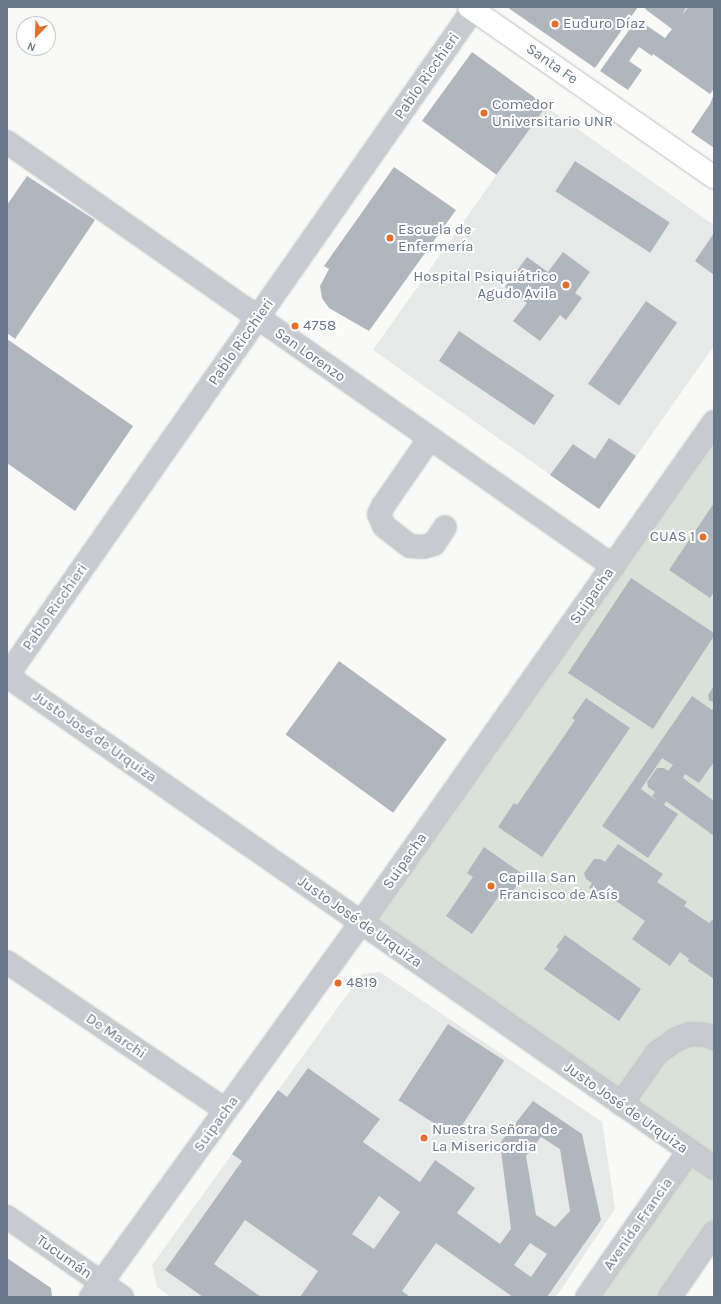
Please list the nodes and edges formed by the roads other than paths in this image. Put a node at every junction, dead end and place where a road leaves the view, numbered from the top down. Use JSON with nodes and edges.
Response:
{"nodes":[{"id":1,"x":473,"y":8,"type":"edge"},
{"id":2,"x":7,"y":142,"type":"edge"},
{"id":3,"x":714,"y":177,"type":"edge"},
{"id":4,"x":257,"y":318,"type":"junction"},
{"id":5,"x":714,"y":422,"type":"edge"},
{"id":6,"x":430,"y":438,"type":"junction"},
{"id":7,"x":445,"y":527,"type":"dead end"},
{"id":8,"x":613,"y":566,"type":"junction"},
{"id":9,"x":7,"y":676,"type":"edge"},
{"id":10,"x":361,"y":923,"type":"junction"},
{"id":11,"x":7,"y":962,"type":"edge"},
{"id":12,"x":714,"y":1038,"type":"edge"},
{"id":13,"x":621,"y":1104,"type":"junction"},
{"id":14,"x":226,"y":1110,"type":"junction"},
{"id":15,"x":688,"y":1151,"type":"junction"},
{"id":16,"x":714,"y":1168,"type":"edge"},
{"id":17,"x":7,"y":1217,"type":"edge"},
{"id":18,"x":714,"y":1233,"type":"edge"},
{"id":19,"x":96,"y":1290,"type":"edge"},
{"id":20,"x":122,"y":1297,"type":"edge"},
{"id":21,"x":587,"y":1297,"type":"edge"},
{"id":22,"x":670,"y":1297,"type":"edge"}],
"edges":[{"from":1,"to":3,"type":"main road","name":"Santa Fe"},
{"from":1,"to":4,"type":"street","name":"Pablo Ricchieri"},
{"from":2,"to":4,"type":"street","name":"San Lorenzo"},
{"from":4,"to":6,"type":"street","name":"San Lorenzo"},
{"from":4,"to":9,"type":"street","name":"Pablo Ricchieri"},
{"from":5,"to":8,"type":"street","name":"Suipacha"},
{"from":6,"to":7,"type":"street"},
{"from":6,"to":8,"type":"street","name":"San Lorenzo"},
{"from":8,"to":10,"type":"street","name":"Suipacha"},
{"from":9,"to":10,"type":"street","name":"Justo José de Urquiza"},
{"from":10,"to":13,"type":"street","name":"Justo José de Urquiza"},
{"from":10,"to":14,"type":"street","name":"Suipacha"},
{"from":11,"to":14,"type":"street","name":"De Marchi"},
{"from":12,"to":13,"type":"street"},
{"from":13,"to":15,"type":"street","name":"Justo José de Urquiza"},
{"from":14,"to":19,"type":"street","name":"Suipacha"},
{"from":15,"to":16,"type":"street","name":"Justo José de Urquiza"},
{"from":15,"to":21,"type":"street","name":"Avenida Francia"},
{"from":17,"to":19,"type":"street","name":"Tucumán"},
{"from":18,"to":22,"type":"street"},
{"from":19,"to":20,"type":"street","name":"Tucumán"}]}
